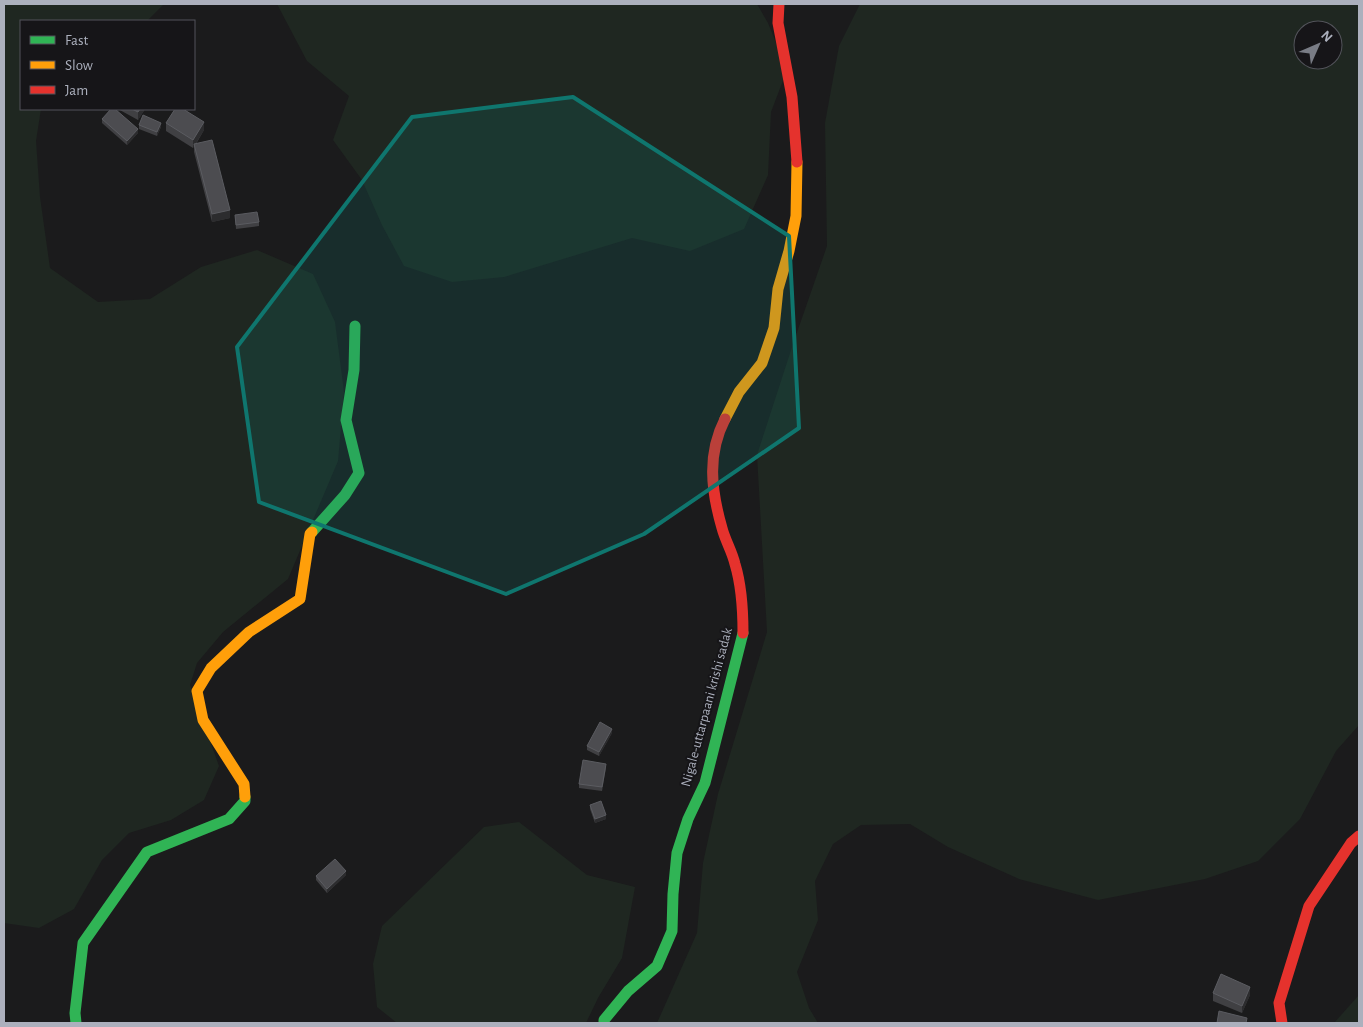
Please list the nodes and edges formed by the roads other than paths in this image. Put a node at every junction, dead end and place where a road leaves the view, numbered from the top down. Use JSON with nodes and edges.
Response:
{"nodes":[{"id":1,"x":779,"y":4,"type":"edge"},
{"id":2,"x":355,"y":326,"type":"dead end"},
{"id":3,"x":1359,"y":836,"type":"edge"},
{"id":4,"x":76,"y":1023,"type":"edge"},
{"id":5,"x":604,"y":1023,"type":"edge"},
{"id":6,"x":1282,"y":1023,"type":"edge"}],
"edges":[{"from":1,"to":5,"type":"street","name":"Nigale-uttarpaani krishi sadak"},
{"from":2,"to":4,"type":"street"},
{"from":3,"to":6,"type":"street"}]}
